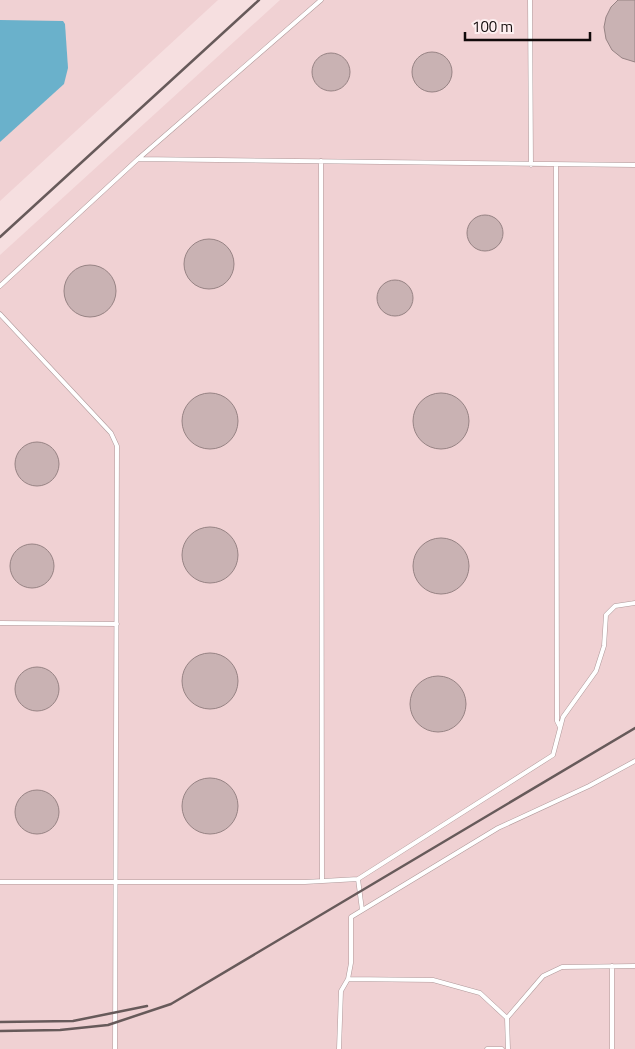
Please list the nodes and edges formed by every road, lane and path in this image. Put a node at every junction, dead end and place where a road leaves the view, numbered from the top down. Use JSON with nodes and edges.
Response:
{"nodes":[{"id":1,"x":321,"y":0,"type":"edge"},
{"id":2,"x":530,"y":0,"type":"edge"},
{"id":3,"x":138,"y":160,"type":"junction"},
{"id":4,"x":321,"y":161,"type":"junction"},
{"id":5,"x":531,"y":165,"type":"junction"},
{"id":6,"x":556,"y":165,"type":"junction"},
{"id":7,"x":635,"y":165,"type":"edge"},
{"id":8,"x":0,"y":286,"type":"edge"},
{"id":9,"x":0,"y":314,"type":"edge"},
{"id":10,"x":635,"y":603,"type":"edge"},
{"id":11,"x":0,"y":623,"type":"edge"},
{"id":12,"x":117,"y":624,"type":"junction"},
{"id":13,"x":560,"y":727,"type":"junction"},
{"id":14,"x":635,"y":761,"type":"edge"},
{"id":15,"x":358,"y":879,"type":"junction"},
{"id":16,"x":322,"y":881,"type":"junction"},
{"id":17,"x":0,"y":882,"type":"edge"},
{"id":18,"x":115,"y":882,"type":"junction"},
{"id":19,"x":362,"y":910,"type":"junction"},
{"id":20,"x":612,"y":966,"type":"junction"},
{"id":21,"x":635,"y":966,"type":"edge"},
{"id":22,"x":348,"y":979,"type":"junction"},
{"id":23,"x":507,"y":1018,"type":"junction"},
{"id":24,"x":115,"y":1049,"type":"edge"},
{"id":25,"x":339,"y":1049,"type":"edge"},
{"id":26,"x":487,"y":1049,"type":"edge"},
{"id":27,"x":502,"y":1049,"type":"edge"},
{"id":28,"x":508,"y":1049,"type":"edge"},
{"id":29,"x":612,"y":1049,"type":"edge"}],
"edges":[{"from":1,"to":3,"type":"lane"},
{"from":2,"to":5,"type":"lane"},
{"from":3,"to":4,"type":"lane"},
{"from":3,"to":8,"type":"lane"},
{"from":4,"to":5,"type":"lane"},
{"from":4,"to":16,"type":"lane"},
{"from":5,"to":6,"type":"lane"},
{"from":6,"to":7,"type":"lane"},
{"from":6,"to":13,"type":"lane"},
{"from":9,"to":12,"type":"lane"},
{"from":10,"to":13,"type":"lane"},
{"from":11,"to":12,"type":"lane"},
{"from":12,"to":18,"type":"lane"},
{"from":13,"to":15,"type":"lane"},
{"from":14,"to":19,"type":"lane"},
{"from":15,"to":16,"type":"lane"},
{"from":15,"to":19,"type":"lane"},
{"from":16,"to":18,"type":"lane"},
{"from":17,"to":18,"type":"lane"},
{"from":18,"to":24,"type":"lane"},
{"from":19,"to":22,"type":"lane"},
{"from":20,"to":21,"type":"lane"},
{"from":20,"to":23,"type":"lane"},
{"from":20,"to":29,"type":"lane"},
{"from":22,"to":23,"type":"lane"},
{"from":22,"to":25,"type":"lane"},
{"from":23,"to":28,"type":"lane"},
{"from":26,"to":27,"type":"lane"}]}
